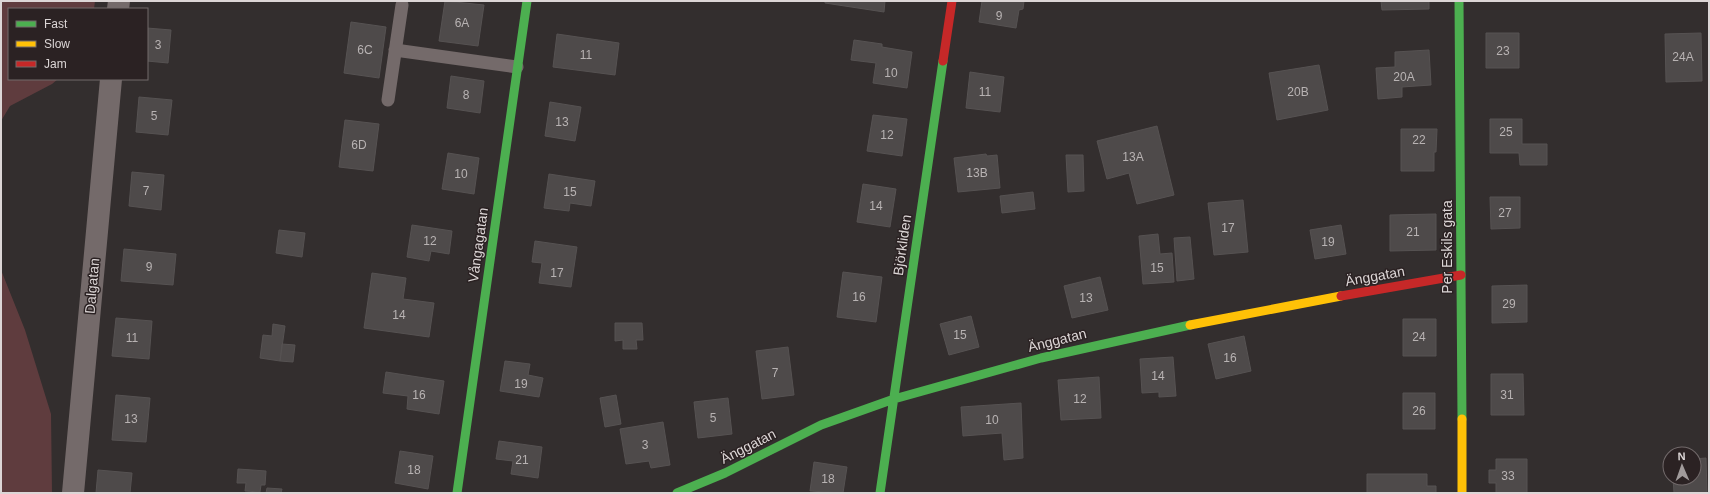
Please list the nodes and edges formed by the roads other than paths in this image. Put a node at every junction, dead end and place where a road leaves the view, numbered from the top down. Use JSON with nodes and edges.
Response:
{"nodes":[{"id":1,"x":527,"y":1,"type":"edge"},
{"id":2,"x":952,"y":1,"type":"edge"},
{"id":3,"x":1459,"y":1,"type":"edge"},
{"id":4,"x":402,"y":5,"type":"dead end"},
{"id":5,"x":395,"y":50,"type":"junction"},
{"id":6,"x":517,"y":67,"type":"junction"},
{"id":7,"x":112,"y":80,"type":"edge"},
{"id":8,"x":388,"y":100,"type":"dead end"},
{"id":9,"x":1461,"y":275,"type":"junction"},
{"id":10,"x":894,"y":399,"type":"junction"},
{"id":11,"x":73,"y":493,"type":"edge"},
{"id":12,"x":457,"y":493,"type":"edge"},
{"id":13,"x":677,"y":493,"type":"edge"},
{"id":14,"x":880,"y":493,"type":"edge"},
{"id":15,"x":1462,"y":493,"type":"edge"}],
"edges":[{"from":1,"to":6,"type":"street","name":"Vångagatan"},
{"from":2,"to":10,"type":"street","name":"Björkliden"},
{"from":3,"to":9,"type":"street","name":"Per Eskils gata"},
{"from":4,"to":5,"type":"lane"},
{"from":5,"to":6,"type":"lane"},
{"from":5,"to":8,"type":"lane"},
{"from":6,"to":12,"type":"street","name":"Vångagatan"},
{"from":7,"to":11,"type":"street","name":"Dalgatan"},
{"from":9,"to":10,"type":"street","name":"Änggatan"},
{"from":9,"to":15,"type":"street","name":"Per Eskils gata"},
{"from":10,"to":13,"type":"street","name":"Änggatan"},
{"from":10,"to":14,"type":"street","name":"Björkliden"}]}
